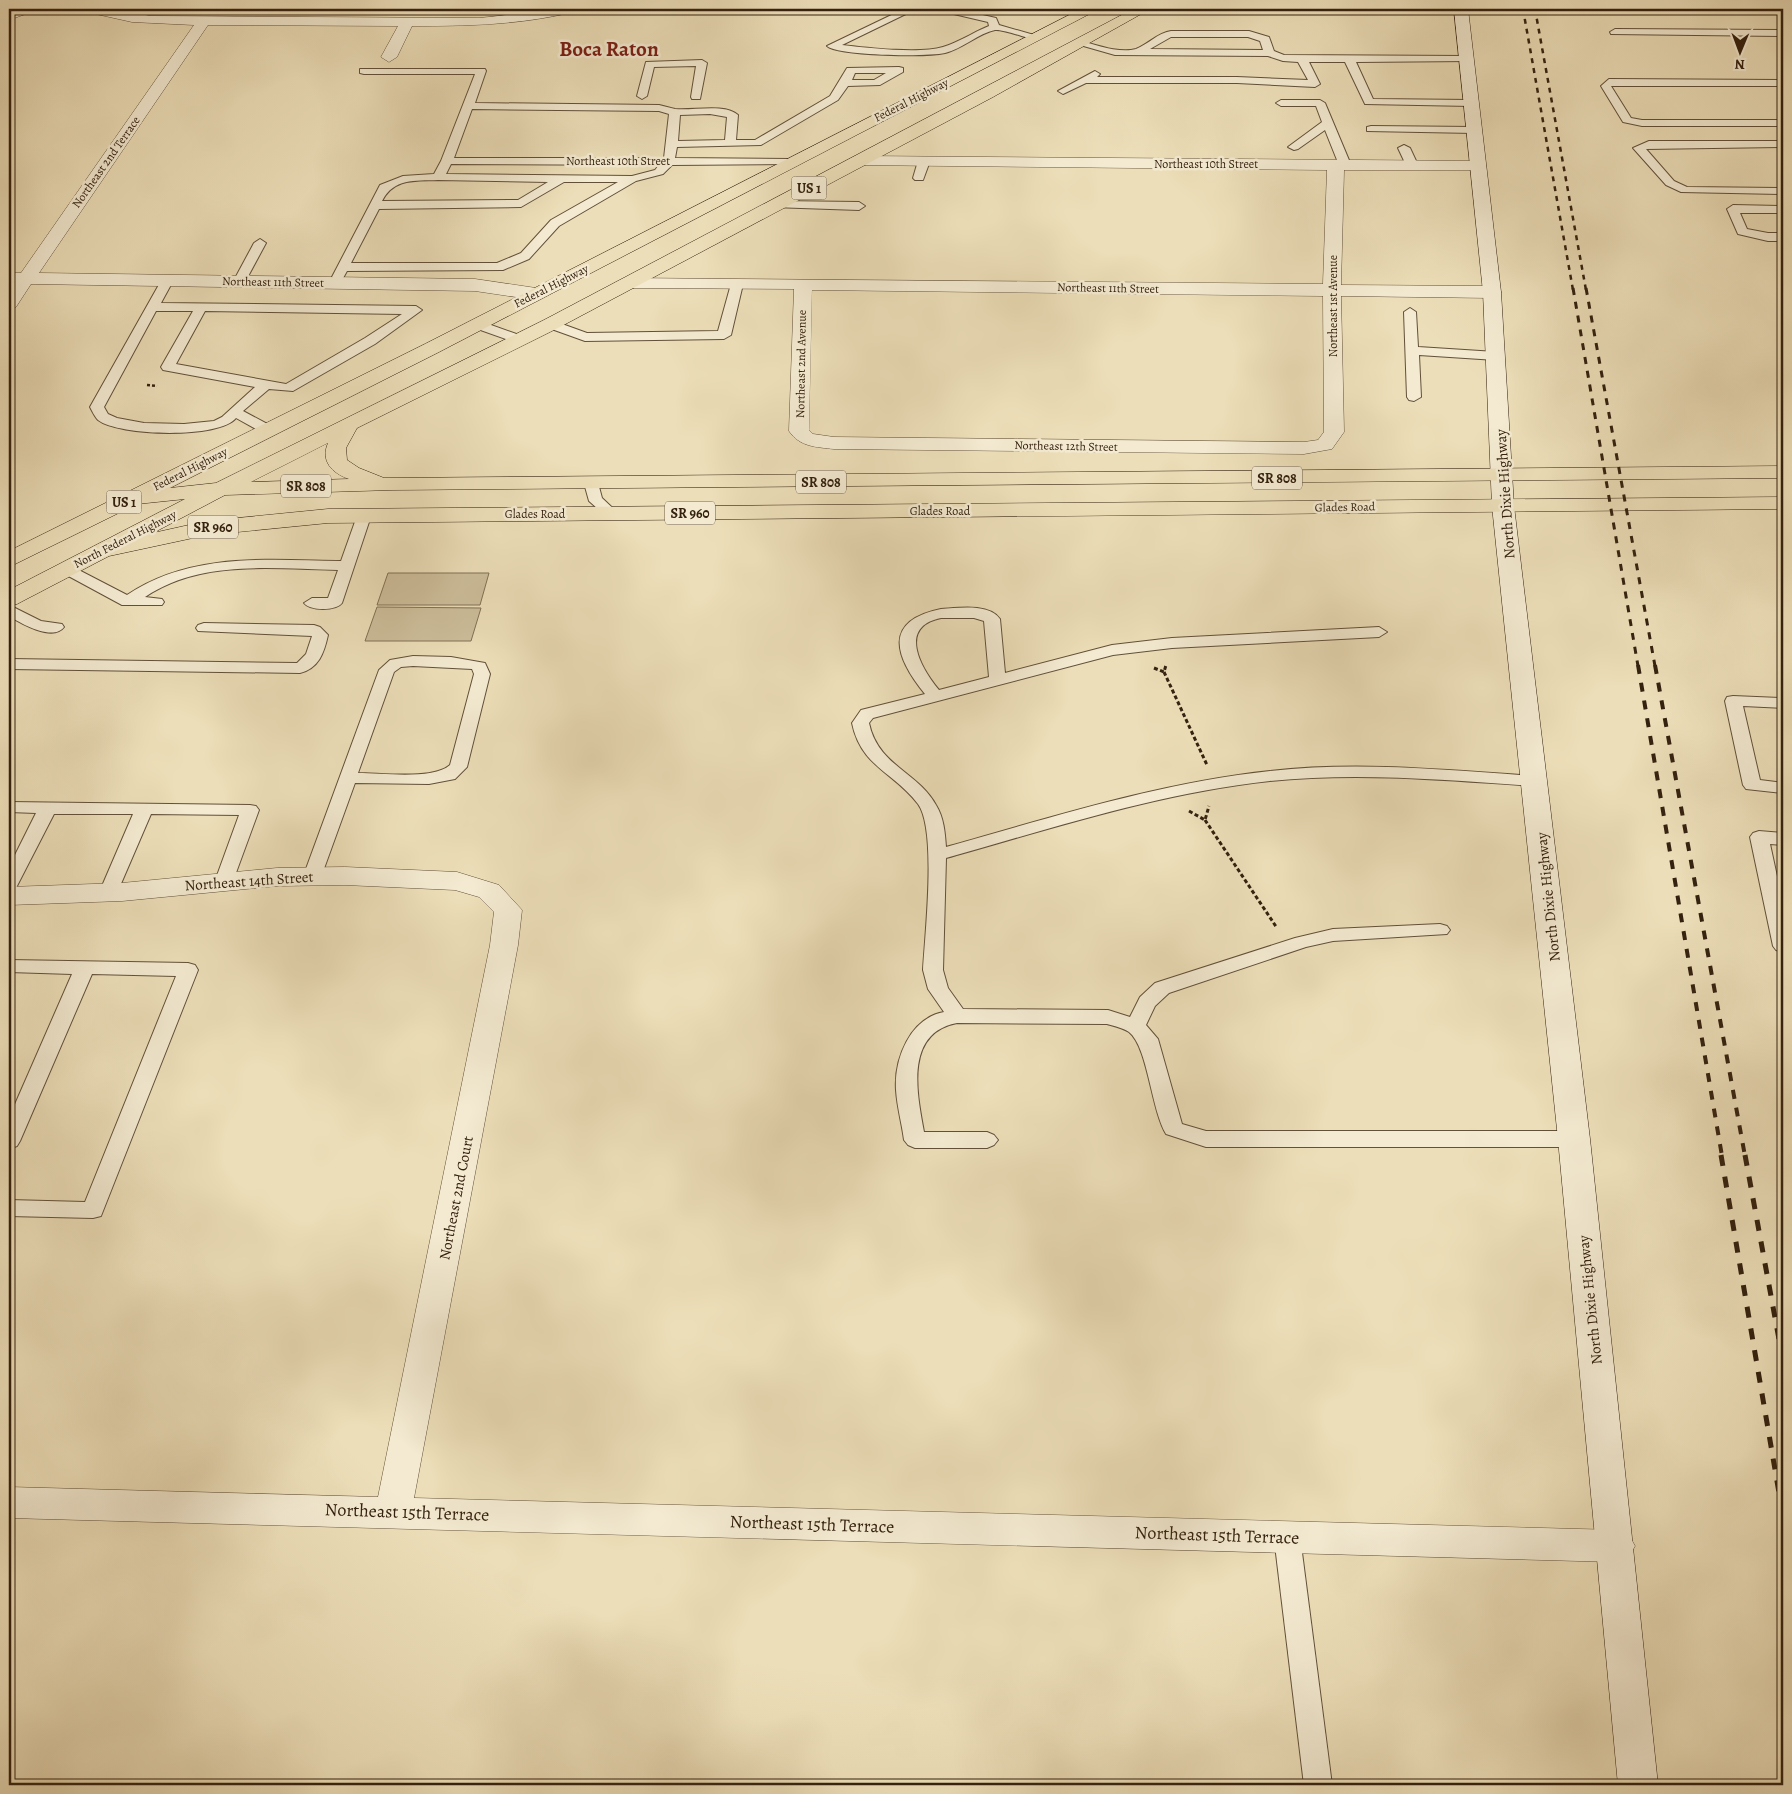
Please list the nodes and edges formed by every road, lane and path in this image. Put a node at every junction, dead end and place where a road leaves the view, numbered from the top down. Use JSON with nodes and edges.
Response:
{"nodes":[{"id":1,"x":26,"y":9,"type":"edge"},
{"id":2,"x":92,"y":9,"type":"edge"},
{"id":3,"x":433,"y":9,"type":"edge"},
{"id":4,"x":568,"y":9,"type":"edge"},
{"id":5,"x":911,"y":9,"type":"edge"},
{"id":6,"x":944,"y":9,"type":"edge"},
{"id":7,"x":1092,"y":9,"type":"edge"},
{"id":8,"x":1143,"y":9,"type":"edge"},
{"id":9,"x":1460,"y":9,"type":"edge"},
{"id":10,"x":9,"y":16,"type":"edge"},
{"id":11,"x":204,"y":20,"type":"junction"},
{"id":12,"x":407,"y":22,"type":"junction"},
{"id":13,"x":479,"y":22,"type":"junction"},
{"id":14,"x":994,"y":27,"type":"junction"},
{"id":15,"x":1615,"y":32,"type":"dead end"},
{"id":16,"x":1783,"y":33,"type":"edge"},
{"id":17,"x":1036,"y":37,"type":"junction"},
{"id":18,"x":1078,"y":43,"type":"junction"},
{"id":19,"x":1138,"y":52,"type":"junction"},
{"id":20,"x":1269,"y":53,"type":"junction"},
{"id":21,"x":389,"y":57,"type":"dead end"},
{"id":22,"x":1302,"y":59,"type":"junction"},
{"id":23,"x":1349,"y":59,"type":"junction"},
{"id":24,"x":1466,"y":59,"type":"junction"},
{"id":25,"x":1102,"y":70,"type":"dead end"},
{"id":26,"x":364,"y":71,"type":"dead end"},
{"id":27,"x":1084,"y":80,"type":"junction"},
{"id":28,"x":845,"y":82,"type":"dead end"},
{"id":29,"x":1783,"y":83,"type":"edge"},
{"id":30,"x":1064,"y":91,"type":"dead end"},
{"id":31,"x":642,"y":96,"type":"dead end"},
{"id":32,"x":696,"y":97,"type":"dead end"},
{"id":33,"x":1281,"y":103,"type":"dead end"},
{"id":34,"x":1471,"y":103,"type":"junction"},
{"id":35,"x":468,"y":106,"type":"junction"},
{"id":36,"x":675,"y":112,"type":"junction"},
{"id":37,"x":869,"y":122,"type":"junction"},
{"id":38,"x":1328,"y":123,"type":"junction"},
{"id":39,"x":1783,"y":123,"type":"edge"},
{"id":40,"x":1371,"y":129,"type":"dead end"},
{"id":41,"x":1474,"y":130,"type":"junction"},
{"id":42,"x":898,"y":141,"type":"junction"},
{"id":43,"x":730,"y":143,"type":"junction"},
{"id":44,"x":672,"y":144,"type":"junction"},
{"id":45,"x":1783,"y":144,"type":"edge"},
{"id":46,"x":1294,"y":147,"type":"dead end"},
{"id":47,"x":1404,"y":148,"type":"dead end"},
{"id":48,"x":447,"y":160,"type":"junction"},
{"id":49,"x":670,"y":161,"type":"junction"},
{"id":50,"x":861,"y":161,"type":"junction"},
{"id":51,"x":929,"y":161,"type":"junction"},
{"id":52,"x":790,"y":162,"type":"junction"},
{"id":53,"x":1341,"y":165,"type":"junction"},
{"id":54,"x":1412,"y":165,"type":"junction"},
{"id":55,"x":1478,"y":166,"type":"junction"},
{"id":56,"x":438,"y":178,"type":"junction"},
{"id":57,"x":919,"y":178,"type":"dead end"},
{"id":58,"x":561,"y":179,"type":"junction"},
{"id":59,"x":632,"y":179,"type":"junction"},
{"id":60,"x":1783,"y":191,"type":"edge"},
{"id":61,"x":782,"y":202,"type":"junction"},
{"id":62,"x":375,"y":205,"type":"junction"},
{"id":63,"x":859,"y":206,"type":"dead end"},
{"id":64,"x":1783,"y":209,"type":"edge"},
{"id":65,"x":1783,"y":237,"type":"edge"},
{"id":66,"x":260,"y":243,"type":"dead end"},
{"id":67,"x":688,"y":251,"type":"junction"},
{"id":68,"x":401,"y":267,"type":"junction"},
{"id":69,"x":339,"y":275,"type":"junction"},
{"id":70,"x":17,"y":278,"type":"edge"},
{"id":71,"x":167,"y":281,"type":"junction"},
{"id":72,"x":239,"y":282,"type":"junction"},
{"id":73,"x":630,"y":282,"type":"junction"},
{"id":74,"x":394,"y":284,"type":"junction"},
{"id":75,"x":730,"y":284,"type":"junction"},
{"id":76,"x":803,"y":285,"type":"junction"},
{"id":77,"x":1332,"y":290,"type":"junction"},
{"id":78,"x":1492,"y":292,"type":"junction"},
{"id":79,"x":536,"y":294,"type":"junction"},
{"id":80,"x":9,"y":302,"type":"edge"},
{"id":81,"x":152,"y":307,"type":"junction"},
{"id":82,"x":201,"y":308,"type":"junction"},
{"id":83,"x":1410,"y":312,"type":"dead end"},
{"id":84,"x":477,"y":324,"type":"junction"},
{"id":85,"x":551,"y":324,"type":"junction"},
{"id":86,"x":520,"y":340,"type":"junction"},
{"id":87,"x":1412,"y":351,"type":"junction"},
{"id":88,"x":1496,"y":356,"type":"junction"},
{"id":89,"x":266,"y":385,"type":"junction"},
{"id":90,"x":1414,"y":397,"type":"dead end"},
{"id":91,"x":234,"y":412,"type":"junction"},
{"id":92,"x":348,"y":426,"type":"junction"},
{"id":93,"x":268,"y":430,"type":"junction"},
{"id":94,"x":808,"y":439,"type":"joint"},
{"id":95,"x":240,"y":444,"type":"junction"},
{"id":96,"x":1325,"y":444,"type":"joint"},
{"id":97,"x":1783,"y":472,"type":"edge"},
{"id":98,"x":1503,"y":475,"type":"junction"},
{"id":99,"x":591,"y":483,"type":"junction"},
{"id":100,"x":392,"y":484,"type":"junction"},
{"id":101,"x":221,"y":489,"type":"junction"},
{"id":102,"x":132,"y":498,"type":"junction"},
{"id":103,"x":1783,"y":503,"type":"edge"},
{"id":104,"x":1503,"y":506,"type":"junction"},
{"id":105,"x":1053,"y":510,"type":"joint"},
{"id":106,"x":612,"y":514,"type":"junction"},
{"id":107,"x":328,"y":516,"type":"junction"},
{"id":108,"x":364,"y":516,"type":"junction"},
{"id":109,"x":132,"y":535,"type":"junction"},
{"id":110,"x":101,"y":551,"type":"junction"},
{"id":111,"x":9,"y":560,"type":"edge"},
{"id":112,"x":347,"y":566,"type":"junction"},
{"id":113,"x":66,"y":569,"type":"junction"},
{"id":114,"x":9,"y":599,"type":"edge"},
{"id":115,"x":128,"y":602,"type":"junction"},
{"id":116,"x":156,"y":602,"type":"dead end"},
{"id":117,"x":312,"y":604,"type":"dead end"},
{"id":118,"x":9,"y":610,"type":"edge"},
{"id":119,"x":56,"y":626,"type":"dead end"},
{"id":120,"x":204,"y":628,"type":"dead end"},
{"id":121,"x":1379,"y":632,"type":"dead end"},
{"id":122,"x":9,"y":664,"type":"edge"},
{"id":123,"x":1164,"y":672,"type":"dead end"},
{"id":124,"x":997,"y":680,"type":"junction"},
{"id":125,"x":935,"y":696,"type":"junction"},
{"id":126,"x":1783,"y":703,"type":"edge"},
{"id":127,"x":348,"y":778,"type":"junction"},
{"id":128,"x":1535,"y":781,"type":"junction"},
{"id":129,"x":1216,"y":784,"type":"junction"},
{"id":130,"x":1783,"y":788,"type":"edge"},
{"id":131,"x":1160,"y":795,"type":"junction"},
{"id":132,"x":9,"y":807,"type":"edge"},
{"id":133,"x":48,"y":808,"type":"junction"},
{"id":134,"x":144,"y":810,"type":"junction"},
{"id":135,"x":1205,"y":820,"type":"junction"},
{"id":136,"x":1783,"y":839,"type":"edge"},
{"id":137,"x":937,"y":855,"type":"junction"},
{"id":138,"x":312,"y":877,"type":"junction"},
{"id":139,"x":224,"y":881,"type":"junction"},
{"id":140,"x":9,"y":884,"type":"edge"},
{"id":141,"x":488,"y":891,"type":"joint"},
{"id":142,"x":108,"y":893,"type":"junction"},
{"id":143,"x":9,"y":896,"type":"edge"},
{"id":144,"x":1440,"y":930,"type":"dead end"},
{"id":145,"x":1289,"y":946,"type":"junction"},
{"id":146,"x":1783,"y":946,"type":"edge"},
{"id":147,"x":9,"y":967,"type":"edge"},
{"id":148,"x":85,"y":967,"type":"junction"},
{"id":149,"x":957,"y":1016,"type":"junction"},
{"id":150,"x":1135,"y":1026,"type":"junction"},
{"id":151,"x":1574,"y":1139,"type":"junction"},
{"id":152,"x":987,"y":1140,"type":"dead end"},
{"id":153,"x":9,"y":1141,"type":"edge"},
{"id":154,"x":9,"y":1208,"type":"edge"},
{"id":155,"x":9,"y":1503,"type":"edge"},
{"id":156,"x":393,"y":1512,"type":"junction"},
{"id":157,"x":1287,"y":1537,"type":"junction"},
{"id":158,"x":1616,"y":1546,"type":"junction"},
{"id":159,"x":1318,"y":1785,"type":"edge"},
{"id":160,"x":1638,"y":1785,"type":"edge"}],
"edges":[{"from":1,"to":10,"type":"street"},
{"from":2,"to":11,"type":"street"},
{"from":3,"to":13,"type":"street"},
{"from":4,"to":13,"type":"street"},
{"from":5,"to":14,"type":"lane"},
{"from":6,"to":14,"type":"lane"},
{"from":7,"to":17,"type":"main road","name":"Federal Highway","number":"US 1"},
{"from":8,"to":18,"type":"main road","name":"Federal Highway","number":"US 1"},
{"from":9,"to":24,"type":"street","name":"North Dixie Highway"},
{"from":11,"to":12,"type":"street"},
{"from":11,"to":70,"type":"street","name":"Northeast 2nd Terrace"},
{"from":12,"to":13,"type":"street"},
{"from":12,"to":21,"type":"street"},
{"from":14,"to":17,"type":"lane"},
{"from":15,"to":16,"type":"lane"},
{"from":17,"to":37,"type":"main road","name":"Federal Highway","number":"US 1"},
{"from":18,"to":19,"type":"lane"},
{"from":18,"to":42,"type":"main road","name":"Federal Highway","number":"US 1"},
{"from":19,"to":20,"type":"lane"},
{"from":19,"to":20,"type":"lane"},
{"from":20,"to":22,"type":"lane"},
{"from":22,"to":23,"type":"lane"},
{"from":22,"to":27,"type":"lane"},
{"from":23,"to":24,"type":"lane"},
{"from":23,"to":34,"type":"lane"},
{"from":24,"to":34,"type":"street","name":"North Dixie Highway"},
{"from":25,"to":27,"type":"lane"},
{"from":26,"to":35,"type":"lane"},
{"from":27,"to":30,"type":"lane"},
{"from":28,"to":43,"type":"lane"},
{"from":29,"to":39,"type":"lane"},
{"from":31,"to":32,"type":"lane"},
{"from":33,"to":38,"type":"lane"},
{"from":34,"to":41,"type":"street","name":"North Dixie Highway"},
{"from":35,"to":36,"type":"lane"},
{"from":35,"to":48,"type":"lane"},
{"from":36,"to":43,"type":"lane"},
{"from":36,"to":44,"type":"lane"},
{"from":37,"to":50,"type":"main road"},
{"from":37,"to":52,"type":"main road","name":"Federal Highway","number":"US 1"},
{"from":38,"to":46,"type":"lane"},
{"from":38,"to":53,"type":"lane"},
{"from":40,"to":41,"type":"lane"},
{"from":41,"to":55,"type":"street","name":"North Dixie Highway"},
{"from":42,"to":50,"type":"main road","name":"Federal Highway","number":"US 1"},
{"from":42,"to":51,"type":"street","name":"Northeast 10th Street"},
{"from":43,"to":44,"type":"lane"},
{"from":44,"to":49,"type":"lane"},
{"from":45,"to":60,"type":"lane"},
{"from":47,"to":54,"type":"lane"},
{"from":48,"to":49,"type":"lane","name":"Northeast 10th Street"},
{"from":48,"to":56,"type":"lane"},
{"from":49,"to":52,"type":"lane","name":"Northeast 10th Street"},
{"from":49,"to":59,"type":"lane"},
{"from":50,"to":51,"type":"street","name":"Northeast 10th Street"},
{"from":50,"to":61,"type":"main road","name":"Federal Highway","number":"US 1"},
{"from":51,"to":53,"type":"street","name":"Northeast 10th Street"},
{"from":51,"to":57,"type":"lane"},
{"from":52,"to":61,"type":"main road"},
{"from":52,"to":79,"type":"main road","name":"Federal Highway","number":"US 1"},
{"from":53,"to":54,"type":"street","name":"Northeast 10th Street"},
{"from":53,"to":77,"type":"street","name":"Northeast 1st Avenue"},
{"from":54,"to":55,"type":"street","name":"Northeast 10th Street"},
{"from":55,"to":78,"type":"street","name":"North Dixie Highway"},
{"from":56,"to":58,"type":"lane"},
{"from":56,"to":62,"type":"lane"},
{"from":58,"to":59,"type":"lane"},
{"from":58,"to":62,"type":"lane"},
{"from":59,"to":68,"type":"lane"},
{"from":61,"to":63,"type":"lane"},
{"from":61,"to":67,"type":"main road","name":"Federal Highway","number":"US 1"},
{"from":62,"to":69,"type":"lane"},
{"from":64,"to":65,"type":"lane"},
{"from":66,"to":72,"type":"lane"},
{"from":67,"to":73,"type":"main road","name":"Federal Highway","number":"US 1"},
{"from":67,"to":75,"type":"street","name":"Northeast 11th Street"},
{"from":68,"to":69,"type":"lane"},
{"from":68,"to":74,"type":"lane"},
{"from":69,"to":72,"type":"street","name":"Northeast 11th Street"},
{"from":69,"to":74,"type":"street","name":"Northeast 11th Street"},
{"from":70,"to":71,"type":"street","name":"Northeast 11th Street"},
{"from":70,"to":80,"type":"street","name":"Northeast 2nd Terrace"},
{"from":71,"to":72,"type":"street","name":"Northeast 11th Street"},
{"from":71,"to":81,"type":"lane"},
{"from":73,"to":75,"type":"street","name":"Northeast 11th Street"},
{"from":73,"to":85,"type":"main road","name":"Federal Highway","number":"US 1"},
{"from":74,"to":79,"type":"street","name":"Northeast 11th Street"},
{"from":75,"to":76,"type":"street","name":"Northeast 11th Street"},
{"from":75,"to":85,"type":"lane"},
{"from":76,"to":77,"type":"street","name":"Northeast 11th Street"},
{"from":76,"to":94,"type":"street","name":"Northeast 2nd Avenue"},
{"from":77,"to":78,"type":"street","name":"Northeast 11th Street"},
{"from":77,"to":96,"type":"street","name":"Northeast 1st Avenue"},
{"from":78,"to":88,"type":"street","name":"North Dixie Highway"},
{"from":79,"to":84,"type":"main road","name":"Federal Highway","number":"US 1"},
{"from":81,"to":82,"type":"lane"},
{"from":81,"to":91,"type":"lane"},
{"from":82,"to":89,"type":"lane"},
{"from":82,"to":89,"type":"lane"},
{"from":83,"to":87,"type":"lane"},
{"from":84,"to":86,"type":"lane"},
{"from":84,"to":93,"type":"main road","name":"Federal Highway","number":"US 1"},
{"from":85,"to":86,"type":"main road","name":"Federal Highway","number":"US 1"},
{"from":86,"to":92,"type":"main road","name":"Federal Highway","number":"US 1"},
{"from":87,"to":88,"type":"lane"},
{"from":87,"to":90,"type":"lane"},
{"from":88,"to":98,"type":"street","name":"North Dixie Highway"},
{"from":89,"to":91,"type":"lane"},
{"from":91,"to":93,"type":"lane"},
{"from":92,"to":100,"type":"main road"},
{"from":92,"to":101,"type":"main road","name":"North Federal Highway","number":"US 1"},
{"from":93,"to":95,"type":"main road","name":"Federal Highway","number":"US 1"},
{"from":94,"to":96,"type":"street","name":"Northeast 12th Street"},
{"from":95,"to":101,"type":"main road"},
{"from":95,"to":102,"type":"main road","name":"Federal Highway","number":"US 1"},
{"from":97,"to":98,"type":"main road","number":"SR 808"},
{"from":98,"to":99,"type":"main road","number":"SR 808"},
{"from":98,"to":104,"type":"street","name":"North Dixie Highway"},
{"from":99,"to":100,"type":"main road","number":"SR 808"},
{"from":99,"to":106,"type":"lane"},
{"from":100,"to":101,"type":"main road","number":"SR 808"},
{"from":101,"to":102,"type":"main road","number":"SR 808"},
{"from":101,"to":107,"type":"main road"},
{"from":101,"to":109,"type":"main road","name":"North Federal Highway","number":"US 1"},
{"from":102,"to":109,"type":"main road"},
{"from":102,"to":111,"type":"main road","name":"Federal Highway","number":"US 1"},
{"from":103,"to":104,"type":"main road","name":"Glades Road","number":"SR 808"},
{"from":104,"to":105,"type":"main road","name":"Glades Road","number":"SR 808"},
{"from":104,"to":128,"type":"street","name":"North Dixie Highway"},
{"from":105,"to":106,"type":"main road","name":"Glades Road","number":"SR 960"},
{"from":106,"to":108,"type":"main road","name":"Glades Road","number":"SR 960"},
{"from":107,"to":108,"type":"main road","name":"Glades Road","number":"SR 960"},
{"from":107,"to":110,"type":"main road","name":"Glades Road","number":"SR 960"},
{"from":108,"to":112,"type":"lane"},
{"from":109,"to":110,"type":"main road","name":"North Federal Highway","number":"US 1"},
{"from":110,"to":113,"type":"main road","name":"North Federal Highway","number":"US 1"},
{"from":112,"to":115,"type":"lane"},
{"from":112,"to":117,"type":"lane"},
{"from":113,"to":114,"type":"main road","name":"North Federal Highway","number":"US 1"},
{"from":113,"to":115,"type":"lane"},
{"from":115,"to":116,"type":"lane"},
{"from":118,"to":119,"type":"lane"},
{"from":120,"to":122,"type":"lane"},
{"from":121,"to":124,"type":"lane"},
{"from":123,"to":129,"type":"path"},
{"from":124,"to":125,"type":"lane"},
{"from":124,"to":125,"type":"lane"},
{"from":125,"to":137,"type":"lane"},
{"from":126,"to":130,"type":"lane"},
{"from":127,"to":127,"type":"lane"},
{"from":127,"to":138,"type":"lane"},
{"from":128,"to":129,"type":"lane"},
{"from":128,"to":151,"type":"street","name":"North Dixie Highway"},
{"from":129,"to":131,"type":"lane"},
{"from":129,"to":135,"type":"path"},
{"from":131,"to":135,"type":"path"},
{"from":131,"to":137,"type":"lane"},
{"from":132,"to":133,"type":"lane"},
{"from":133,"to":134,"type":"lane"},
{"from":133,"to":140,"type":"lane"},
{"from":134,"to":139,"type":"lane"},
{"from":134,"to":142,"type":"lane"},
{"from":135,"to":145,"type":"path"},
{"from":136,"to":146,"type":"lane"},
{"from":137,"to":149,"type":"lane"},
{"from":138,"to":139,"type":"street","name":"Northeast 14th Street"},
{"from":138,"to":141,"type":"street","name":"Northeast 14th Street"},
{"from":139,"to":142,"type":"street","name":"Northeast 14th Street"},
{"from":141,"to":156,"type":"street","name":"Northeast 2nd Court"},
{"from":142,"to":143,"type":"street","name":"Northeast 14th Street"},
{"from":144,"to":145,"type":"lane"},
{"from":145,"to":150,"type":"lane"},
{"from":147,"to":148,"type":"lane"},
{"from":148,"to":153,"type":"lane"},
{"from":148,"to":154,"type":"lane"},
{"from":149,"to":150,"type":"lane"},
{"from":149,"to":152,"type":"lane"},
{"from":150,"to":151,"type":"lane"},
{"from":151,"to":158,"type":"street","name":"North Dixie Highway"},
{"from":155,"to":156,"type":"street","name":"Northeast 15th Terrace"},
{"from":156,"to":157,"type":"street","name":"Northeast 15th Terrace"},
{"from":157,"to":158,"type":"street","name":"Northeast 15th Terrace"},
{"from":157,"to":159,"type":"lane"},
{"from":158,"to":160,"type":"street","name":"North Dixie Highway"}]}
